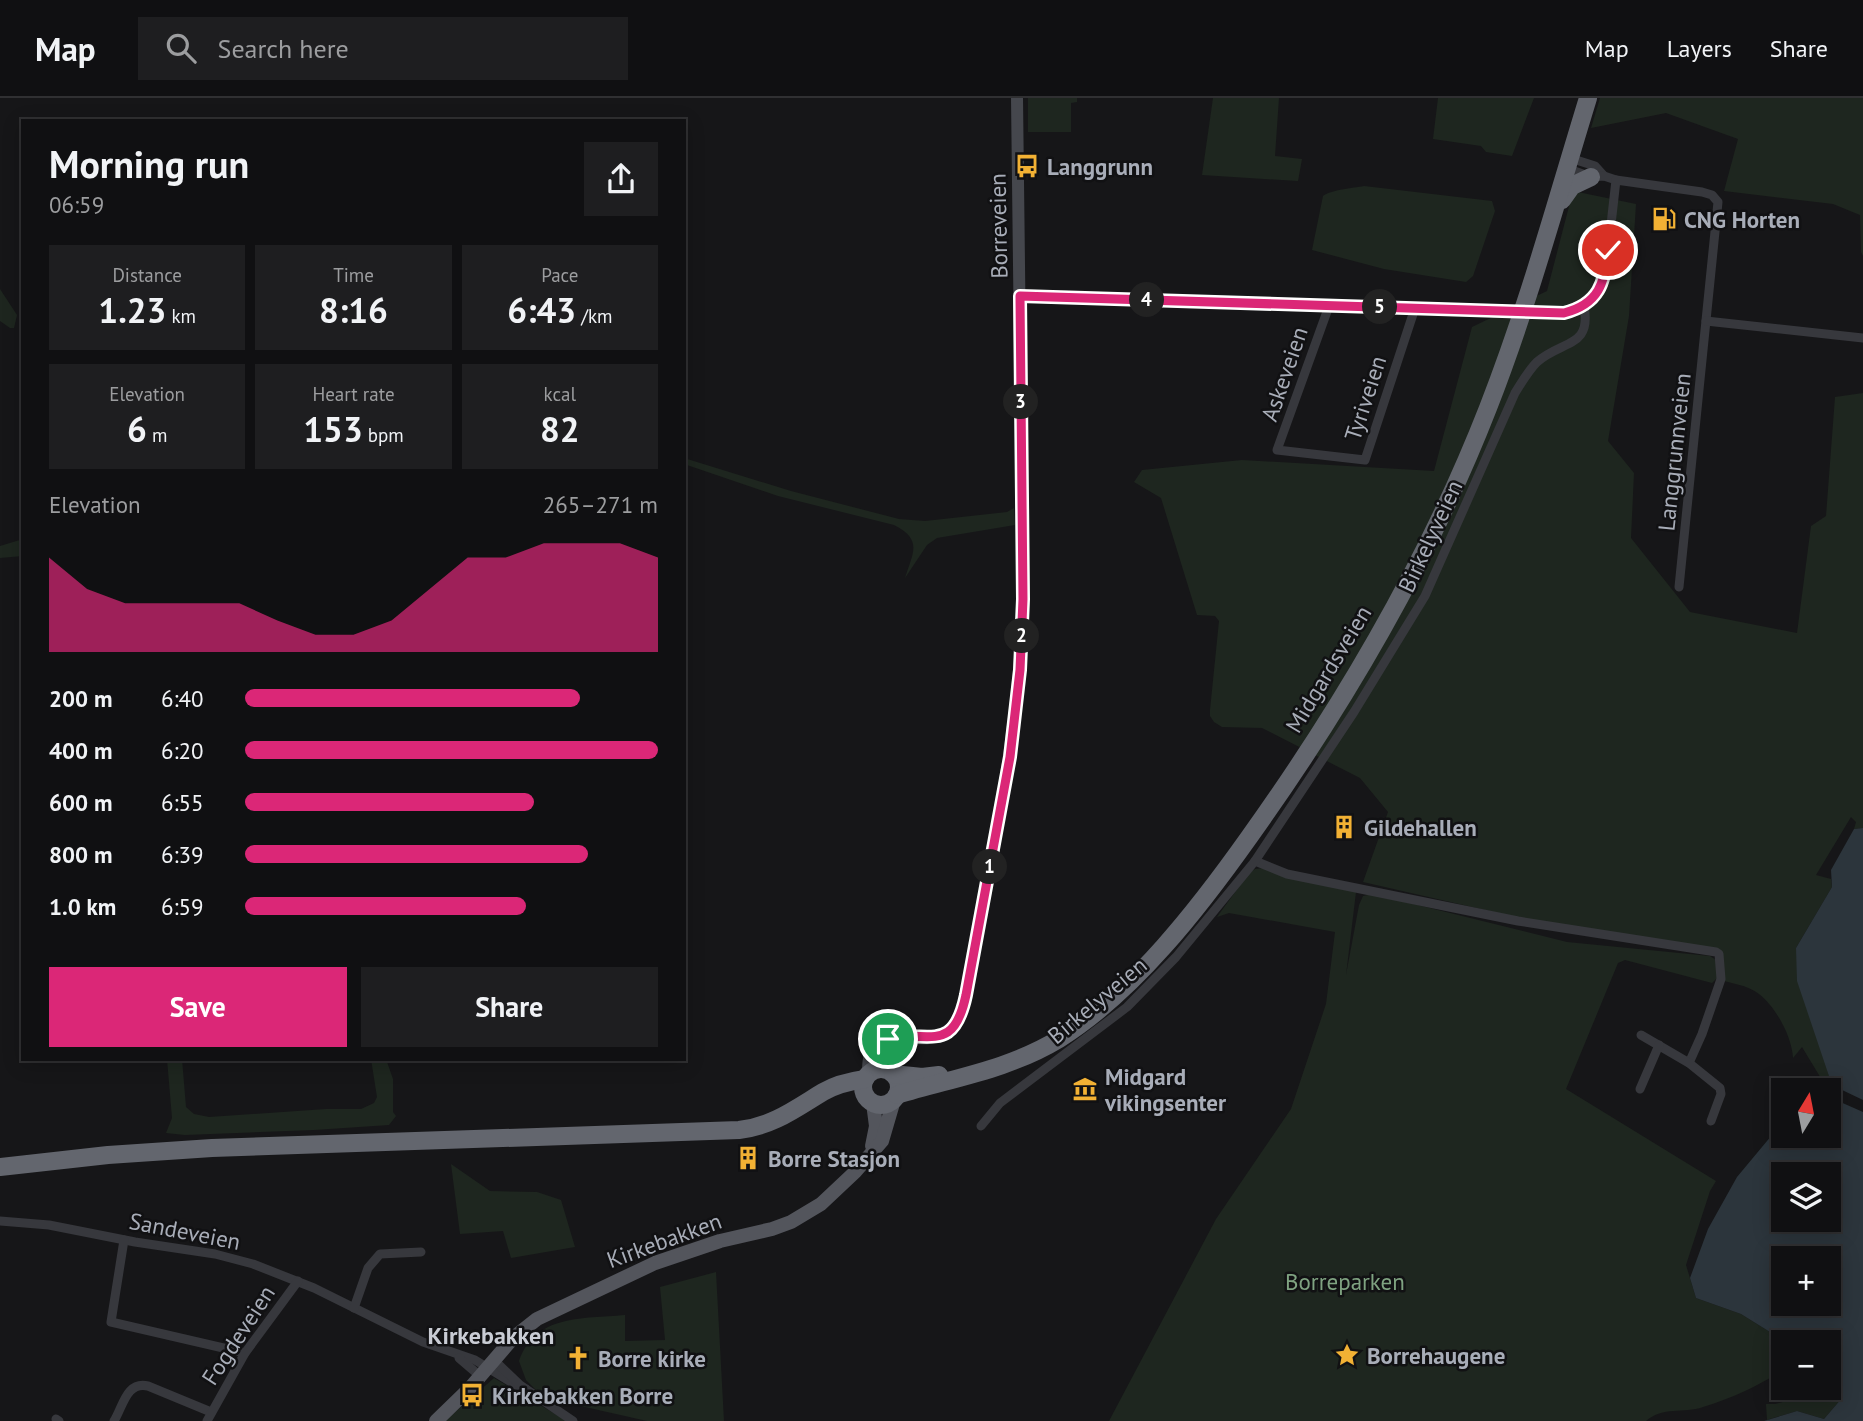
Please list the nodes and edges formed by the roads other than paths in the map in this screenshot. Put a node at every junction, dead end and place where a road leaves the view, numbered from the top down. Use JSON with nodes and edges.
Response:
{"nodes":[{"id":1,"x":1017,"y":98,"type":"edge"},
{"id":2,"x":1579,"y":98,"type":"edge"},
{"id":3,"x":1588,"y":98,"type":"edge"},
{"id":4,"x":1566,"y":162,"type":"junction"},
{"id":5,"x":1598,"y":177,"type":"junction"},
{"id":6,"x":1616,"y":180,"type":"junction"},
{"id":7,"x":1555,"y":212,"type":"junction"},
{"id":8,"x":1020,"y":296,"type":"junction"},
{"id":9,"x":1329,"y":306,"type":"junction"},
{"id":10,"x":1584,"y":306,"type":"junction"},
{"id":11,"x":1415,"y":308,"type":"junction"},
{"id":12,"x":1706,"y":321,"type":"junction"},
{"id":13,"x":1863,"y":338,"type":"edge"},
{"id":14,"x":1510,"y":345,"type":"junction"},
{"id":15,"x":1324,"y":455,"type":"joint"},
{"id":16,"x":1679,"y":587,"type":"dead end"},
{"id":17,"x":1255,"y":861,"type":"junction"},
{"id":18,"x":1128,"y":982,"type":"junction"},
{"id":19,"x":1641,"y":1035,"type":"dead end"},
{"id":20,"x":883,"y":1042,"type":"junction"},
{"id":21,"x":1659,"y":1045,"type":"junction"},
{"id":22,"x":1689,"y":1063,"type":"junction"},
{"id":23,"x":891,"y":1072,"type":"junction"},
{"id":24,"x":866,"y":1077,"type":"junction"},
{"id":25,"x":1640,"y":1089,"type":"dead end"},
{"id":26,"x":895,"y":1098,"type":"junction"},
{"id":27,"x":811,"y":1101,"type":"junction"},
{"id":28,"x":870,"y":1101,"type":"junction"},
{"id":29,"x":1712,"y":1121,"type":"dead end"},
{"id":30,"x":982,"y":1126,"type":"dead end"},
{"id":31,"x":868,"y":1158,"type":"junction"},
{"id":32,"x":0,"y":1167,"type":"edge"},
{"id":33,"x":0,"y":1222,"type":"edge"},
{"id":34,"x":124,"y":1240,"type":"junction"},
{"id":35,"x":421,"y":1252,"type":"dead end"},
{"id":36,"x":298,"y":1280,"type":"junction"},
{"id":37,"x":354,"y":1308,"type":"junction"},
{"id":38,"x":245,"y":1353,"type":"junction"},
{"id":39,"x":487,"y":1368,"type":"junction"},
{"id":40,"x":209,"y":1416,"type":"edge"},
{"id":41,"x":114,"y":1421,"type":"edge"},
{"id":42,"x":436,"y":1421,"type":"edge"},
{"id":43,"x":573,"y":1421,"type":"edge"}],
"edges":[{"from":1,"to":8,"type":"main road","name":"Borreveien"},
{"from":2,"to":4,"type":"highway","name":"Midgardsveien"},
{"from":3,"to":4,"type":"highway","name":"Midgardsveien"},
{"from":4,"to":5,"type":"street","name":"Langgrunnveien"},
{"from":4,"to":7,"type":"highway","name":"Midgardsveien"},
{"from":4,"to":14,"type":"highway","name":"Midgardsveien"},
{"from":5,"to":6,"type":"street","name":"Langgrunnveien"},
{"from":5,"to":7,"type":"highway"},
{"from":6,"to":10,"type":"street"},
{"from":6,"to":12,"type":"street","name":"Langgrunnveien"},
{"from":7,"to":14,"type":"highway","name":"Midgardsveien"},
{"from":8,"to":9,"type":"street"},
{"from":8,"to":20,"type":"main road","name":"Borreveien"},
{"from":9,"to":11,"type":"street"},
{"from":9,"to":15,"type":"street","name":"Askeveien"},
{"from":10,"to":11,"type":"street","bridge":true},
{"from":10,"to":17,"type":"street","name":"Birkelyveien"},
{"from":11,"to":15,"type":"street","name":"Tyriveien"},
{"from":12,"to":13,"type":"street"},
{"from":12,"to":16,"type":"street","name":"Langgrunnveien"},
{"from":14,"to":18,"type":"highway","name":"Midgardsveien"},
{"from":17,"to":22,"type":"street"},
{"from":17,"to":30,"type":"street","name":"Birkelyveien"},
{"from":18,"to":23,"type":"highway","name":"Midgardsveien"},
{"from":18,"to":26,"type":"highway","name":"Midgardsveien"},
{"from":19,"to":21,"type":"street"},
{"from":20,"to":23,"type":"main road"},
{"from":20,"to":24,"type":"main road"},
{"from":21,"to":22,"type":"street"},
{"from":21,"to":25,"type":"street"},
{"from":22,"to":29,"type":"street"},
{"from":23,"to":24,"type":"highway"},
{"from":23,"to":26,"type":"highway"},
{"from":24,"to":27,"type":"highway"},
{"from":24,"to":28,"type":"highway"},
{"from":26,"to":28,"type":"highway"},
{"from":26,"to":31,"type":"main road","name":"Kirkebakken"},
{"from":27,"to":28,"type":"highway"},
{"from":27,"to":32,"type":"highway"},
{"from":28,"to":31,"type":"main road"},
{"from":31,"to":39,"type":"main road","name":"Kirkebakken"},
{"from":33,"to":34,"type":"street","name":"Sandeveien"},
{"from":34,"to":36,"type":"street","name":"Sandeveien"},
{"from":34,"to":38,"type":"street"},
{"from":35,"to":37,"type":"street"},
{"from":36,"to":37,"type":"street","name":"Sandeveien"},
{"from":36,"to":38,"type":"street","name":"Fogdeveien"},
{"from":37,"to":39,"type":"street","name":"Sandeveien"},
{"from":38,"to":40,"type":"street","name":"Fogdeveien"},
{"from":39,"to":42,"type":"main road","name":"Kirkebakken"},
{"from":39,"to":43,"type":"street"},
{"from":40,"to":41,"type":"street","name":"Fogdeveien"}]}
